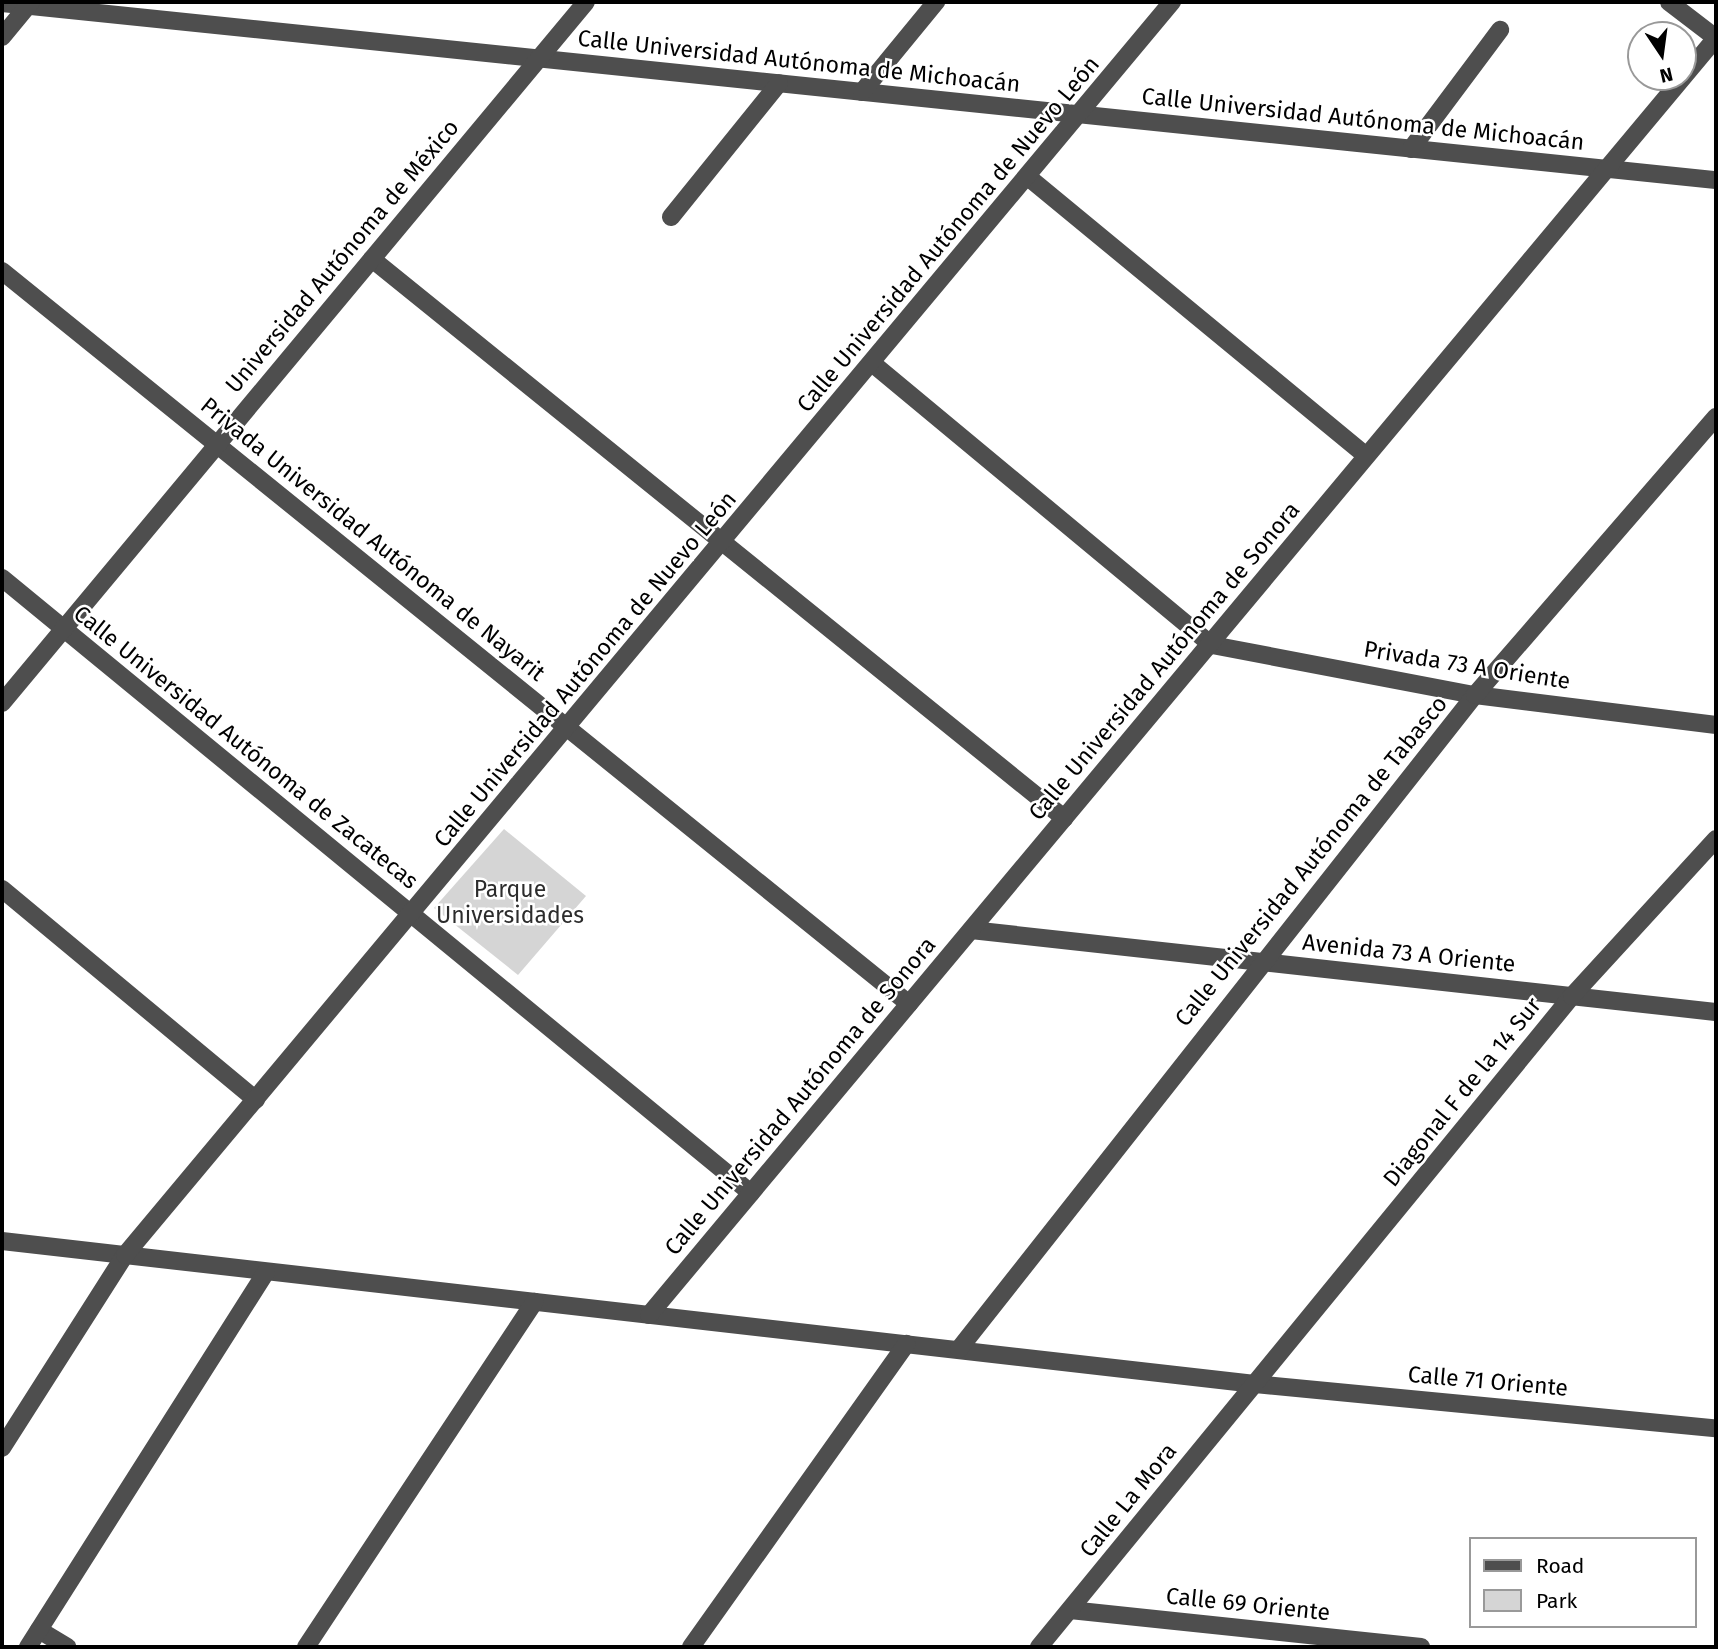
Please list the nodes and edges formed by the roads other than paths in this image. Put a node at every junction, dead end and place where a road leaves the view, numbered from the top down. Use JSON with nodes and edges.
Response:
{"nodes":[{"id":1,"x":586,"y":2,"type":"edge"},
{"id":2,"x":936,"y":2,"type":"edge"},
{"id":3,"x":1172,"y":2,"type":"edge"},
{"id":4,"x":1669,"y":2,"type":"edge"},
{"id":5,"x":2,"y":3,"type":"edge"},
{"id":6,"x":30,"y":4,"type":"edge"},
{"id":7,"x":1500,"y":30,"type":"dead end"},
{"id":8,"x":2,"y":37,"type":"edge"},
{"id":9,"x":1716,"y":38,"type":"edge"},
{"id":10,"x":537,"y":58,"type":"junction"},
{"id":11,"x":779,"y":83,"type":"junction"},
{"id":12,"x":862,"y":92,"type":"junction"},
{"id":13,"x":1081,"y":115,"type":"junction"},
{"id":14,"x":1411,"y":149,"type":"junction"},
{"id":15,"x":1608,"y":169,"type":"junction"},
{"id":16,"x":1027,"y":177,"type":"junction"},
{"id":17,"x":1716,"y":180,"type":"edge"},
{"id":18,"x":671,"y":217,"type":"dead end"},
{"id":19,"x":372,"y":260,"type":"junction"},
{"id":20,"x":2,"y":271,"type":"edge"},
{"id":21,"x":872,"y":363,"type":"junction"},
{"id":22,"x":1716,"y":418,"type":"edge"},
{"id":23,"x":217,"y":446,"type":"junction"},
{"id":24,"x":1366,"y":456,"type":"junction"},
{"id":25,"x":724,"y":541,"type":"junction"},
{"id":26,"x":2,"y":578,"type":"edge"},
{"id":27,"x":64,"y":629,"type":"junction"},
{"id":28,"x":1212,"y":645,"type":"junction"},
{"id":29,"x":1475,"y":695,"type":"junction"},
{"id":30,"x":2,"y":704,"type":"edge"},
{"id":31,"x":1716,"y":725,"type":"edge"},
{"id":32,"x":569,"y":727,"type":"junction"},
{"id":33,"x":1064,"y":818,"type":"junction"},
{"id":34,"x":1716,"y":839,"type":"edge"},
{"id":35,"x":2,"y":888,"type":"edge"},
{"id":36,"x":413,"y":915,"type":"junction"},
{"id":37,"x":971,"y":930,"type":"junction"},
{"id":38,"x":1259,"y":961,"type":"junction"},
{"id":39,"x":1573,"y":996,"type":"junction"},
{"id":40,"x":909,"y":1004,"type":"junction"},
{"id":41,"x":1716,"y":1012,"type":"edge"},
{"id":42,"x":256,"y":1100,"type":"junction"},
{"id":43,"x":751,"y":1193,"type":"junction"},
{"id":44,"x":2,"y":1241,"type":"edge"},
{"id":45,"x":125,"y":1255,"type":"junction"},
{"id":46,"x":266,"y":1272,"type":"junction"},
{"id":47,"x":534,"y":1302,"type":"junction"},
{"id":48,"x":649,"y":1315,"type":"junction"},
{"id":49,"x":906,"y":1344,"type":"junction"},
{"id":50,"x":959,"y":1349,"type":"junction"},
{"id":51,"x":1255,"y":1384,"type":"junction"},
{"id":52,"x":1716,"y":1427,"type":"edge"},
{"id":53,"x":2,"y":1448,"type":"edge"},
{"id":54,"x":1070,"y":1610,"type":"junction"},
{"id":55,"x":39,"y":1630,"type":"junction"},
{"id":56,"x":28,"y":1647,"type":"edge"},
{"id":57,"x":66,"y":1647,"type":"edge"},
{"id":58,"x":306,"y":1647,"type":"edge"},
{"id":59,"x":691,"y":1647,"type":"edge"},
{"id":60,"x":1039,"y":1647,"type":"edge"},
{"id":61,"x":1421,"y":1647,"type":"edge"}],
"edges":[{"from":1,"to":10,"type":"street","name":"Universidad Autónoma de México"},
{"from":2,"to":12,"type":"street"},
{"from":3,"to":13,"type":"street","name":"Calle Universidad Autónoma de Nuevo León"},
{"from":4,"to":9,"type":"street"},
{"from":5,"to":6,"type":"street","name":"Calle Universidad Autónoma de Michoacán"},
{"from":6,"to":8,"type":"street"},
{"from":6,"to":10,"type":"street","name":"Calle Universidad Autónoma de Michoacán"},
{"from":7,"to":14,"type":"street"},
{"from":9,"to":15,"type":"street","name":"Calle Universidad Autónoma de Sonora"},
{"from":10,"to":11,"type":"street","name":"Calle Universidad Autónoma de Michoacán"},
{"from":10,"to":19,"type":"street","name":"Universidad Autónoma de México"},
{"from":11,"to":12,"type":"street","name":"Calle Universidad Autónoma de Michoacán"},
{"from":11,"to":18,"type":"street"},
{"from":12,"to":13,"type":"street","name":"Calle Universidad Autónoma de Michoacán"},
{"from":13,"to":14,"type":"street","name":"Calle Universidad Autónoma de Michoacán"},
{"from":13,"to":16,"type":"street","name":"Calle Universidad Autónoma de Nuevo León"},
{"from":14,"to":15,"type":"street","name":"Calle Universidad Autónoma de Michoacán"},
{"from":15,"to":17,"type":"street","name":"Calle Universidad Autónoma de Michoacán"},
{"from":15,"to":24,"type":"street","name":"Calle Universidad Autónoma de Sonora"},
{"from":16,"to":21,"type":"street","name":"Calle Universidad Autónoma de Nuevo León"},
{"from":16,"to":24,"type":"street"},
{"from":19,"to":23,"type":"street","name":"Universidad Autónoma de México"},
{"from":19,"to":25,"type":"street"},
{"from":20,"to":23,"type":"street","name":"Privada Universidad Autónoma de Nayarit"},
{"from":21,"to":25,"type":"street","name":"Calle Universidad Autónoma de Nuevo León"},
{"from":21,"to":28,"type":"street"},
{"from":22,"to":29,"type":"street","name":"Calle Universidad Autónoma de Tabasco"},
{"from":23,"to":27,"type":"street","name":"Universidad Autónoma de México"},
{"from":23,"to":32,"type":"street","name":"Privada Universidad Autónoma de Nayarit"},
{"from":24,"to":28,"type":"street","name":"Calle Universidad Autónoma de Sonora"},
{"from":25,"to":32,"type":"street","name":"Calle Universidad Autónoma de Nuevo León"},
{"from":25,"to":33,"type":"street"},
{"from":26,"to":27,"type":"street","name":"Calle Universidad Autónoma de Zacatecas"},
{"from":27,"to":30,"type":"street","name":"Universidad Autónoma de México"},
{"from":27,"to":36,"type":"street","name":"Calle Universidad Autónoma de Zacatecas"},
{"from":28,"to":29,"type":"street","name":"Privada 73 A Oriente"},
{"from":28,"to":33,"type":"street","name":"Calle Universidad Autónoma de Sonora"},
{"from":29,"to":31,"type":"street","name":"Privada 73 A Oriente"},
{"from":29,"to":38,"type":"street","name":"Calle Universidad Autónoma de Tabasco"},
{"from":32,"to":36,"type":"street","name":"Calle Universidad Autónoma de Nuevo León"},
{"from":32,"to":40,"type":"street","name":"Privada Universidad Autónoma de Nayarit"},
{"from":33,"to":37,"type":"street","name":"Calle Universidad Autónoma de Sonora"},
{"from":34,"to":39,"type":"street","name":"Diagonal F de la 14 Sur"},
{"from":35,"to":42,"type":"street"},
{"from":36,"to":42,"type":"street","name":"Calle Universidad Autónoma de Nuevo León"},
{"from":36,"to":43,"type":"street","name":"Calle Universidad Autónoma de Zacatecas"},
{"from":37,"to":38,"type":"street","name":"Avenida 73 A Oriente"},
{"from":37,"to":40,"type":"street","name":"Calle Universidad Autónoma de Sonora"},
{"from":38,"to":39,"type":"street","name":"Avenida 73 A Oriente"},
{"from":38,"to":50,"type":"street","name":"Calle Universidad Autónoma de Tabasco"},
{"from":39,"to":41,"type":"street","name":"Avenida 73 A Oriente"},
{"from":39,"to":51,"type":"street","name":"Diagonal F de la 14 Sur"},
{"from":40,"to":43,"type":"street","name":"Calle Universidad Autónoma de Sonora"},
{"from":42,"to":45,"type":"street","name":"Calle Universidad Autónoma de Nuevo León"},
{"from":43,"to":48,"type":"street","name":"Calle Universidad Autónoma de Sonora"},
{"from":44,"to":45,"type":"street","name":"Calle 71 Oriente"},
{"from":45,"to":46,"type":"street","name":"Calle 71 Oriente"},
{"from":45,"to":53,"type":"street","name":"Calle Universidad Autónoma de Nuevo León"},
{"from":46,"to":47,"type":"street","name":"Calle 71 Oriente"},
{"from":46,"to":55,"type":"street"},
{"from":47,"to":48,"type":"street","name":"Calle 71 Oriente"},
{"from":47,"to":58,"type":"street"},
{"from":48,"to":49,"type":"street","name":"Calle 71 Oriente"},
{"from":49,"to":50,"type":"street","name":"Calle 71 Oriente"},
{"from":49,"to":59,"type":"street"},
{"from":50,"to":51,"type":"street","name":"Calle 71 Oriente"},
{"from":51,"to":52,"type":"street","name":"Calle 71 Oriente"},
{"from":51,"to":54,"type":"street","name":"Calle La Mora"},
{"from":54,"to":60,"type":"street","name":"Calle La Mora"},
{"from":54,"to":61,"type":"street","name":"Calle 69 Oriente"},
{"from":55,"to":56,"type":"street"},
{"from":55,"to":57,"type":"street"}]}
